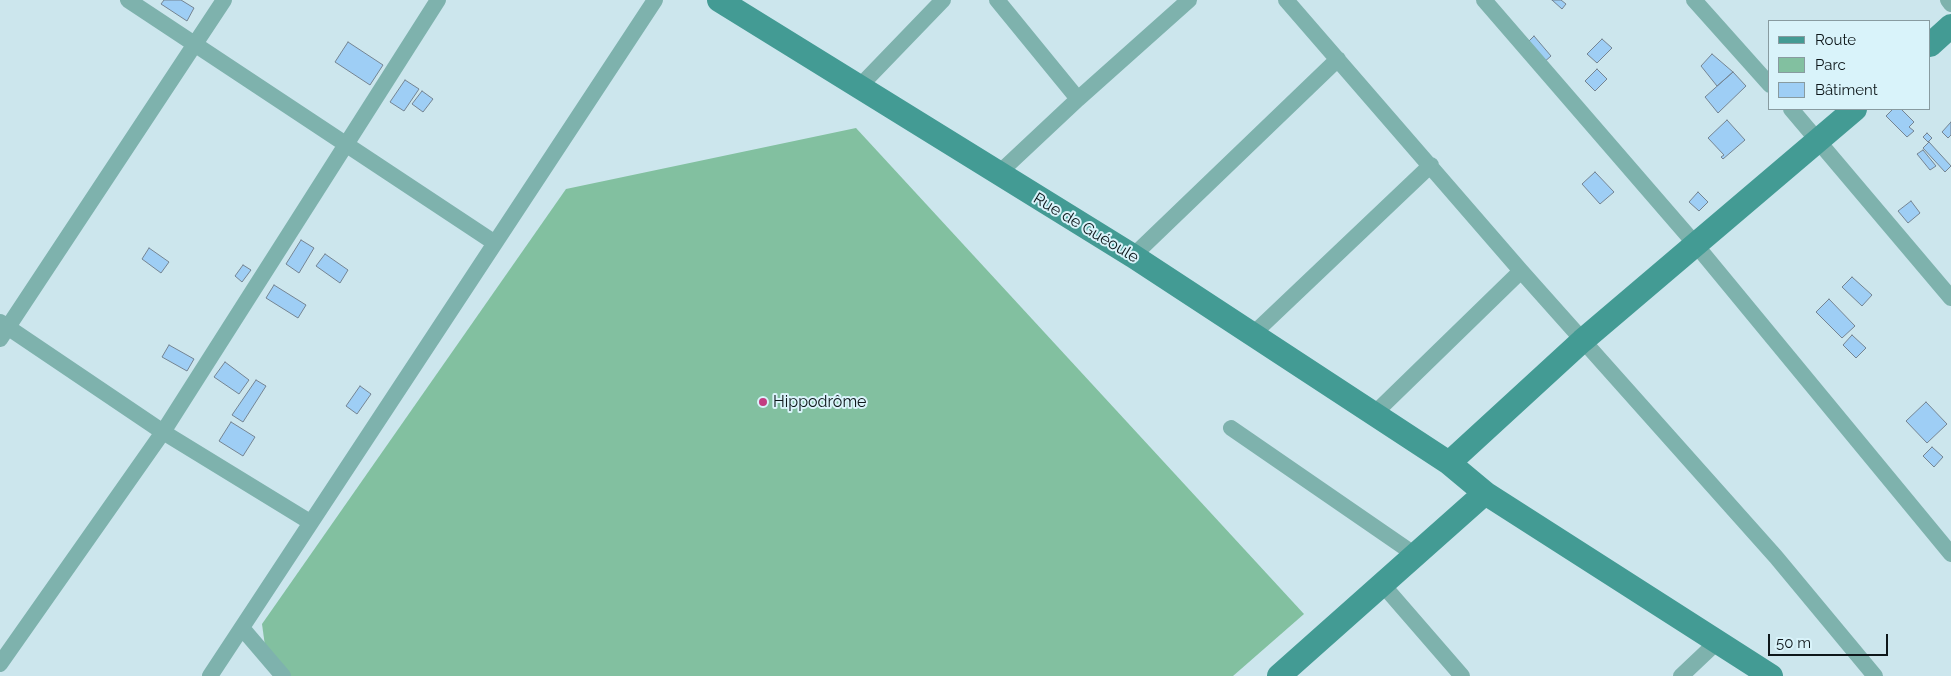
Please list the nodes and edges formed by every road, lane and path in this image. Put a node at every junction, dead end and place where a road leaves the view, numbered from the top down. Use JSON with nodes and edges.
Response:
{"nodes":[{"id":1,"x":128,"y":0,"type":"edge"},
{"id":2,"x":224,"y":0,"type":"edge"},
{"id":3,"x":438,"y":0,"type":"edge"},
{"id":4,"x":655,"y":0,"type":"edge"},
{"id":5,"x":720,"y":0,"type":"edge"},
{"id":6,"x":943,"y":0,"type":"edge"},
{"id":7,"x":997,"y":0,"type":"edge"},
{"id":8,"x":1189,"y":0,"type":"edge"},
{"id":9,"x":1286,"y":0,"type":"edge"},
{"id":10,"x":1484,"y":0,"type":"edge"},
{"id":11,"x":1694,"y":0,"type":"edge"},
{"id":12,"x":1948,"y":0,"type":"edge"},
{"id":13,"x":1951,"y":4,"type":"edge"},
{"id":14,"x":1951,"y":26,"type":"edge"},
{"id":15,"x":196,"y":44,"type":"junction"},
{"id":16,"x":1931,"y":44,"type":"edge"},
{"id":17,"x":1338,"y":60,"type":"junction"},
{"id":18,"x":1768,"y":83,"type":"edge"},
{"id":19,"x":860,"y":86,"type":"junction"},
{"id":20,"x":1078,"y":99,"type":"junction"},
{"id":21,"x":1792,"y":110,"type":"edge"},
{"id":22,"x":1854,"y":110,"type":"edge"},
{"id":23,"x":1818,"y":139,"type":"junction"},
{"id":24,"x":347,"y":144,"type":"junction"},
{"id":25,"x":1431,"y":165,"type":"junction"},
{"id":26,"x":998,"y":174,"type":"junction"},
{"id":27,"x":495,"y":243,"type":"junction"},
{"id":28,"x":1696,"y":245,"type":"junction"},
{"id":29,"x":1133,"y":256,"type":"junction"},
{"id":30,"x":1521,"y":271,"type":"junction"},
{"id":31,"x":1951,"y":298,"type":"edge"},
{"id":32,"x":3,"y":330,"type":"edge"},
{"id":33,"x":1252,"y":334,"type":"junction"},
{"id":34,"x":1582,"y":341,"type":"junction"},
{"id":35,"x":1374,"y":414,"type":"junction"},
{"id":36,"x":1231,"y":428,"type":"dead end"},
{"id":37,"x":163,"y":432,"type":"junction"},
{"id":38,"x":1449,"y":463,"type":"junction"},
{"id":39,"x":1485,"y":493,"type":"junction"},
{"id":40,"x":310,"y":522,"type":"junction"},
{"id":41,"x":1414,"y":554,"type":"junction"},
{"id":42,"x":1951,"y":554,"type":"edge"},
{"id":43,"x":1383,"y":585,"type":"junction"},
{"id":44,"x":242,"y":628,"type":"junction"},
{"id":45,"x":1717,"y":642,"type":"junction"},
{"id":46,"x":0,"y":664,"type":"edge"},
{"id":47,"x":210,"y":676,"type":"edge"},
{"id":48,"x":283,"y":676,"type":"edge"},
{"id":49,"x":1279,"y":676,"type":"edge"},
{"id":50,"x":1462,"y":676,"type":"edge"},
{"id":51,"x":1681,"y":676,"type":"edge"},
{"id":52,"x":1771,"y":676,"type":"edge"},
{"id":53,"x":1875,"y":676,"type":"edge"}],
"edges":[{"from":1,"to":15,"type":"street"},
{"from":2,"to":15,"type":"street"},
{"from":3,"to":24,"type":"street"},
{"from":4,"to":27,"type":"street"},
{"from":5,"to":19,"type":"main road","name":"Rue de Guéoule"},
{"from":6,"to":19,"type":"street"},
{"from":7,"to":20,"type":"street"},
{"from":8,"to":20,"type":"street"},
{"from":9,"to":17,"type":"street"},
{"from":10,"to":28,"type":"street"},
{"from":11,"to":18,"type":"street"},
{"from":12,"to":13,"type":"street"},
{"from":14,"to":16,"type":"main road"},
{"from":15,"to":24,"type":"street"},
{"from":15,"to":32,"type":"street"},
{"from":17,"to":25,"type":"street"},
{"from":17,"to":29,"type":"street"},
{"from":19,"to":26,"type":"main road","name":"Rue de Guéoule"},
{"from":20,"to":26,"type":"street"},
{"from":21,"to":23,"type":"street"},
{"from":22,"to":23,"type":"main road"},
{"from":23,"to":28,"type":"main road"},
{"from":23,"to":31,"type":"street"},
{"from":24,"to":27,"type":"street"},
{"from":24,"to":37,"type":"street"},
{"from":25,"to":30,"type":"street"},
{"from":25,"to":33,"type":"street"},
{"from":26,"to":29,"type":"main road","name":"Rue de Guéoule"},
{"from":27,"to":40,"type":"street"},
{"from":28,"to":34,"type":"main road"},
{"from":28,"to":42,"type":"street"},
{"from":29,"to":33,"type":"main road","name":"Rue de Guéoule"},
{"from":30,"to":34,"type":"street"},
{"from":30,"to":35,"type":"street"},
{"from":32,"to":37,"type":"street"},
{"from":33,"to":35,"type":"main road","name":"Rue de Guéoule"},
{"from":34,"to":38,"type":"main road"},
{"from":34,"to":53,"type":"street"},
{"from":35,"to":38,"type":"main road","name":"Rue de Guéoule"},
{"from":36,"to":41,"type":"street"},
{"from":37,"to":40,"type":"street"},
{"from":37,"to":46,"type":"street"},
{"from":38,"to":39,"type":"main road","name":"Rue de Guéoule"},
{"from":39,"to":41,"type":"main road"},
{"from":39,"to":45,"type":"main road","name":"Rue de Guéoule"},
{"from":40,"to":44,"type":"street"},
{"from":41,"to":43,"type":"main road"},
{"from":43,"to":49,"type":"main road"},
{"from":43,"to":50,"type":"street"},
{"from":44,"to":47,"type":"street"},
{"from":44,"to":48,"type":"street"},
{"from":45,"to":51,"type":"street"},
{"from":45,"to":52,"type":"main road","name":"Rue de Guéoule"}]}
